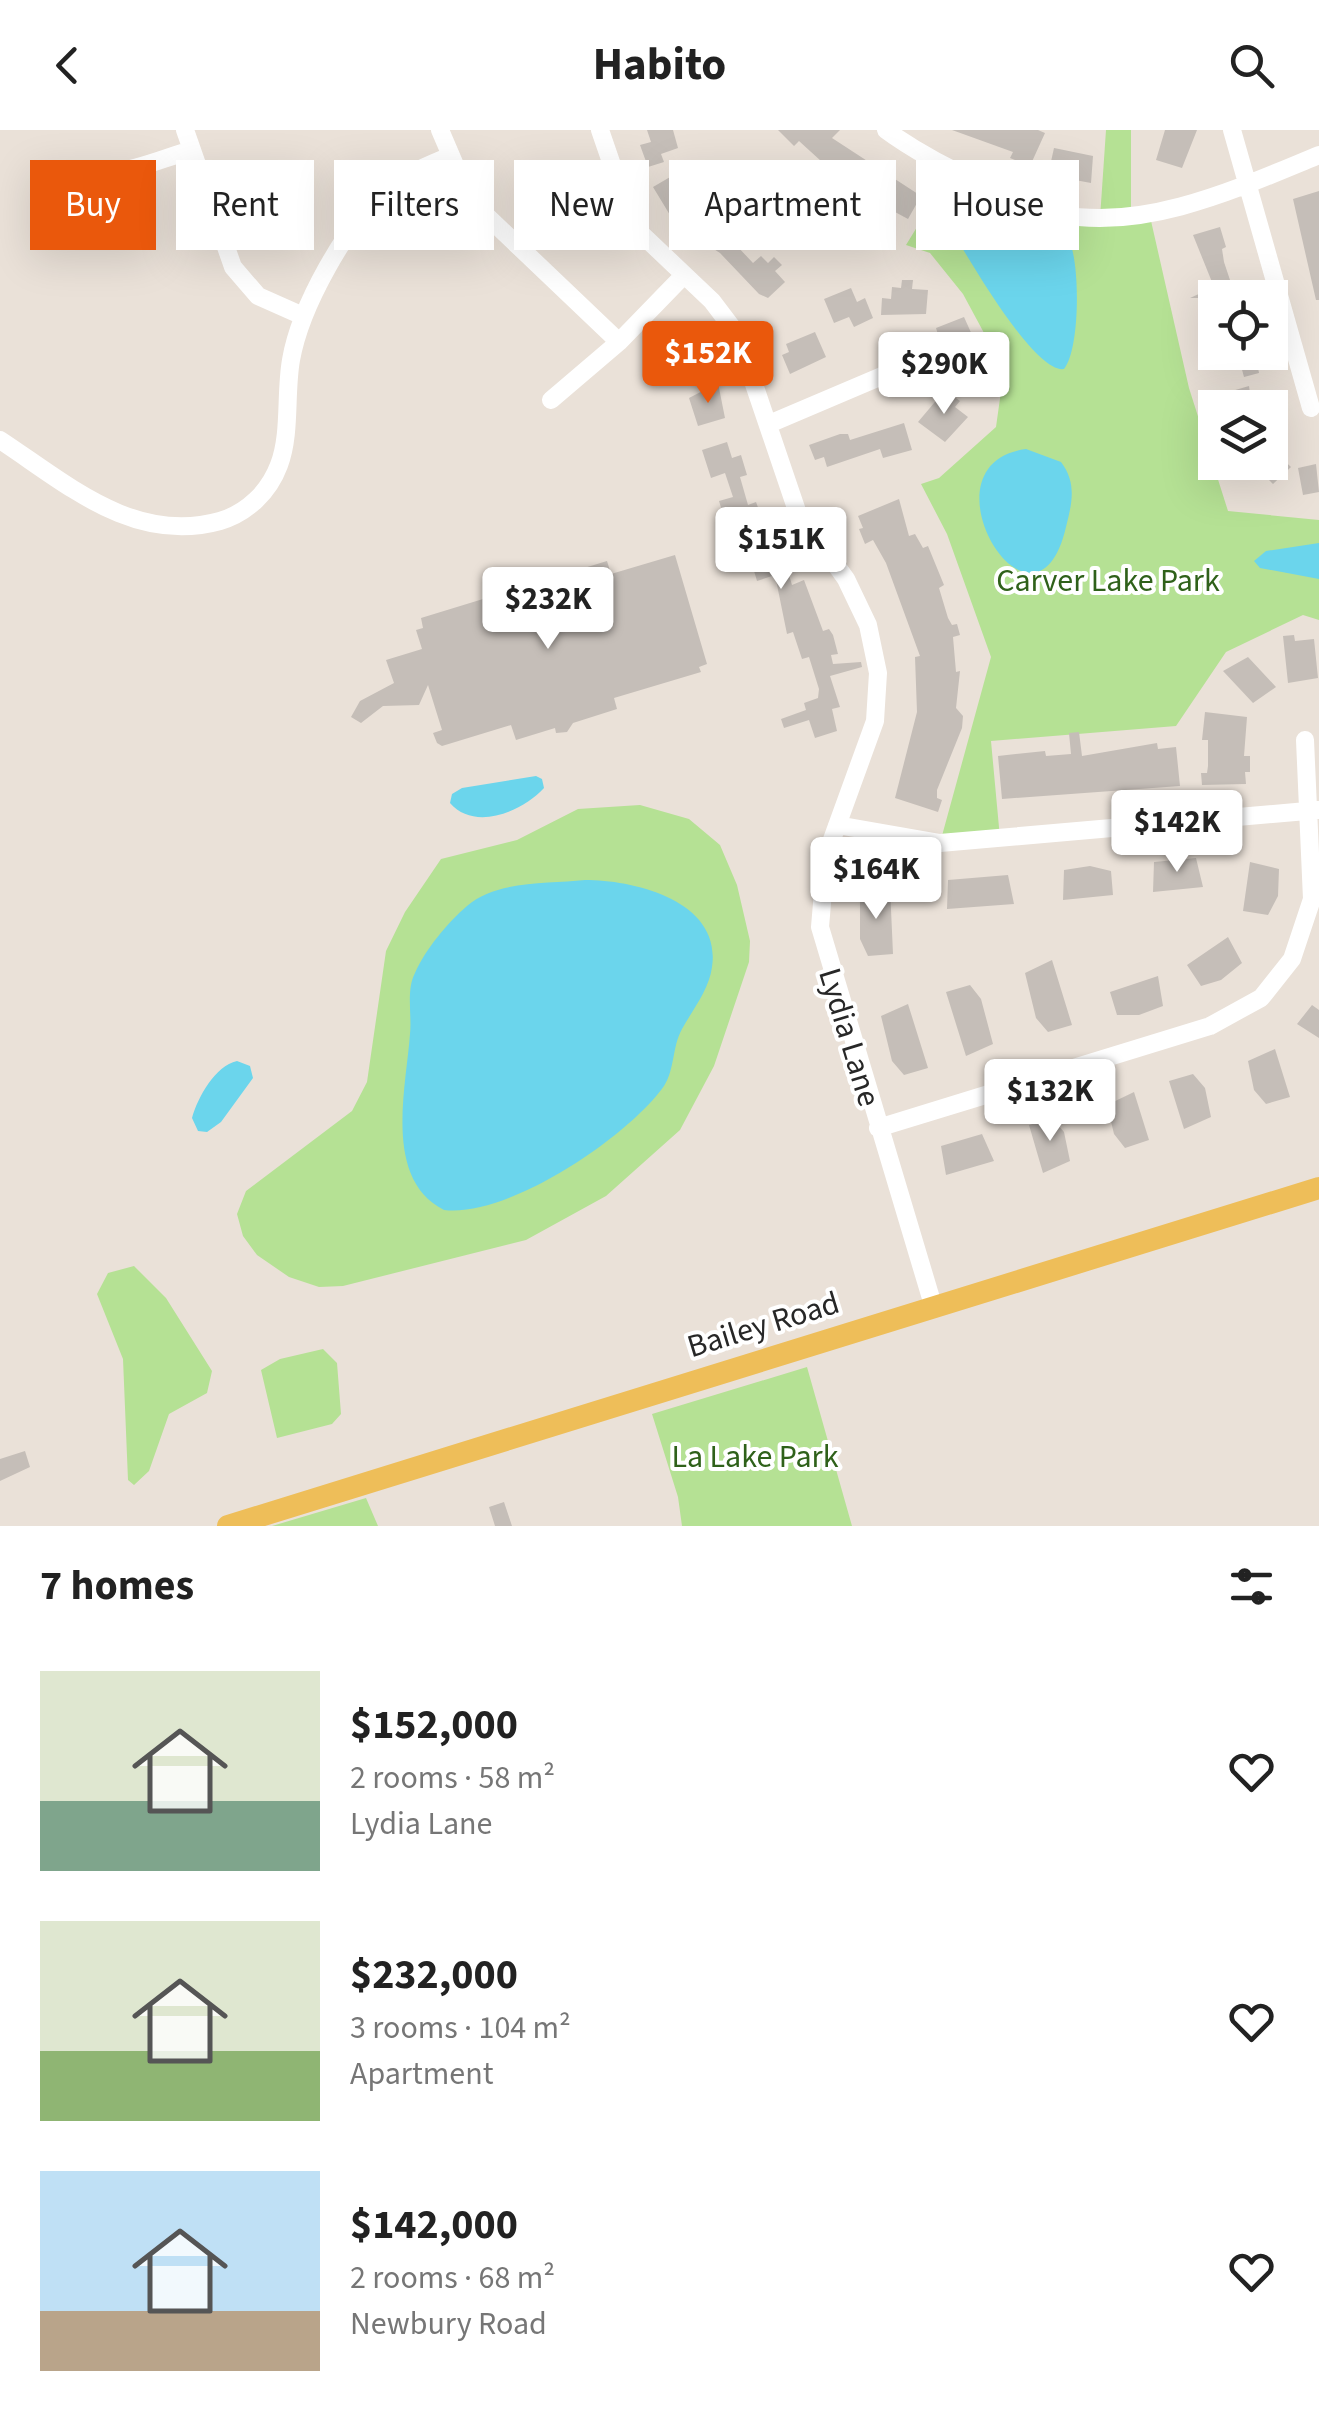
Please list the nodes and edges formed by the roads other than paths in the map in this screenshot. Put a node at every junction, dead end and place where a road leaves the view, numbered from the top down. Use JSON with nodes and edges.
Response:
{"nodes":[{"id":1,"x":185,"y":130,"type":"edge"},
{"id":2,"x":440,"y":130,"type":"edge"},
{"id":3,"x":600,"y":130,"type":"edge"},
{"id":4,"x":886,"y":130,"type":"edge"},
{"id":5,"x":1232,"y":130,"type":"edge"},
{"id":6,"x":192,"y":150,"type":"junction"},
{"id":7,"x":1319,"y":155,"type":"edge"},
{"id":8,"x":448,"y":157,"type":"junction"},
{"id":9,"x":156,"y":161,"type":"edge"},
{"id":10,"x":1247,"y":184,"type":"junction"},
{"id":11,"x":684,"y":275,"type":"junction"},
{"id":12,"x":303,"y":316,"type":"junction"},
{"id":13,"x":620,"y":342,"type":"junction"},
{"id":14,"x":889,"y":373,"type":"dead end"},
{"id":15,"x":550,"y":400,"type":"dead end"},
{"id":16,"x":1311,"y":408,"type":"dead end"},
{"id":17,"x":768,"y":424,"type":"junction"},
{"id":18,"x":0,"y":440,"type":"edge"},
{"id":19,"x":1305,"y":740,"type":"dead end"},
{"id":20,"x":1314,"y":810,"type":"edge"},
{"id":21,"x":836,"y":825,"type":"junction"},
{"id":22,"x":878,"y":1128,"type":"junction"},
{"id":23,"x":1319,"y":1188,"type":"edge"},
{"id":24,"x":934,"y":1306,"type":"junction"},
{"id":25,"x":228,"y":1526,"type":"edge"}],
"edges":[{"from":1,"to":6,"type":"street"},
{"from":2,"to":8,"type":"street"},
{"from":3,"to":11,"type":"street","name":"Lydia Lane"},
{"from":4,"to":10,"type":"street"},
{"from":5,"to":10,"type":"street"},
{"from":6,"to":9,"type":"street"},
{"from":6,"to":12,"type":"street"},
{"from":7,"to":10,"type":"street"},
{"from":8,"to":12,"type":"street"},
{"from":8,"to":13,"type":"street"},
{"from":10,"to":16,"type":"street"},
{"from":11,"to":13,"type":"street"},
{"from":11,"to":17,"type":"street","name":"Lydia Lane"},
{"from":12,"to":18,"type":"street"},
{"from":13,"to":15,"type":"street"},
{"from":14,"to":17,"type":"street"},
{"from":17,"to":21,"type":"street","name":"Lydia Lane"},
{"from":19,"to":20,"type":"street"},
{"from":20,"to":21,"type":"street"},
{"from":20,"to":22,"type":"street"},
{"from":21,"to":22,"type":"street","name":"Lydia Lane"},
{"from":22,"to":24,"type":"street","name":"Lydia Lane"},
{"from":23,"to":24,"type":"main road","name":"Bailey Road"},
{"from":24,"to":25,"type":"main road","name":"Bailey Road"}]}
